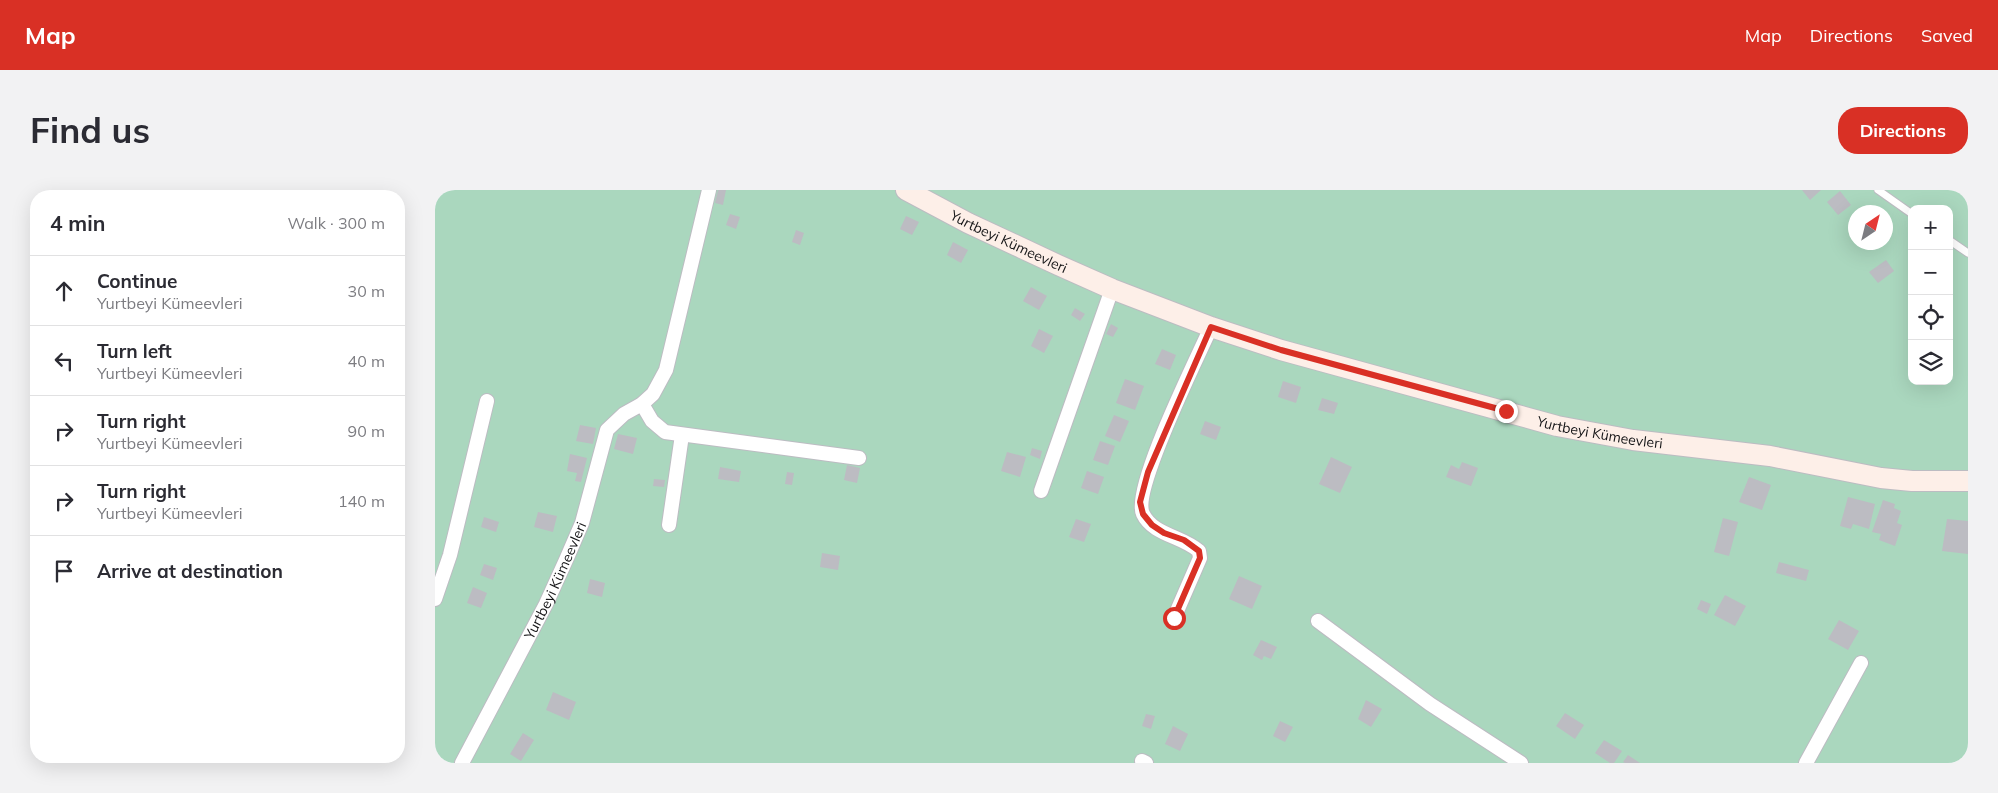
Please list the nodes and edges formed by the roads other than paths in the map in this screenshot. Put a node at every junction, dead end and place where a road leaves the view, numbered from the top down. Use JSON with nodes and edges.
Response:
{"nodes":[{"id":1,"x":709,"y":190,"type":"edge"},
{"id":2,"x":906,"y":190,"type":"edge"},
{"id":3,"x":1878,"y":190,"type":"edge"},
{"id":4,"x":1908,"y":211,"type":"edge"},
{"id":5,"x":1953,"y":243,"type":"edge"},
{"id":6,"x":1968,"y":253,"type":"edge"},
{"id":7,"x":1112,"y":289,"type":"junction"},
{"id":8,"x":1211,"y":327,"type":"junction"},
{"id":9,"x":487,"y":401,"type":"dead end"},
{"id":10,"x":642,"y":404,"type":"junction"},
{"id":11,"x":682,"y":435,"type":"junction"},
{"id":12,"x":859,"y":458,"type":"dead end"},
{"id":13,"x":1968,"y":481,"type":"edge"},
{"id":14,"x":1041,"y":491,"type":"dead end"},
{"id":15,"x":669,"y":525,"type":"dead end"},
{"id":16,"x":435,"y":599,"type":"edge"},
{"id":17,"x":1174,"y":618,"type":"dead end"},
{"id":18,"x":1318,"y":621,"type":"dead end"},
{"id":19,"x":1861,"y":663,"type":"dead end"},
{"id":20,"x":463,"y":763,"type":"edge"},
{"id":21,"x":1521,"y":763,"type":"edge"},
{"id":22,"x":1806,"y":763,"type":"edge"}],
"edges":[{"from":1,"to":10,"type":"street","name":"Yurtbeyi Kümeevleri"},
{"from":2,"to":7,"type":"street","name":"Yurtbeyi Kümeevleri"},
{"from":3,"to":4,"type":"lane"},
{"from":5,"to":6,"type":"lane"},
{"from":7,"to":8,"type":"street","name":"Yurtbeyi Kümeevleri"},
{"from":7,"to":14,"type":"street"},
{"from":8,"to":13,"type":"street","name":"Yurtbeyi Kümeevleri"},
{"from":8,"to":17,"type":"street"},
{"from":9,"to":16,"type":"street"},
{"from":10,"to":11,"type":"street"},
{"from":10,"to":20,"type":"street","name":"Yurtbeyi Kümeevleri"},
{"from":11,"to":12,"type":"street"},
{"from":11,"to":15,"type":"street"},
{"from":18,"to":21,"type":"street"},
{"from":19,"to":22,"type":"street"}]}
